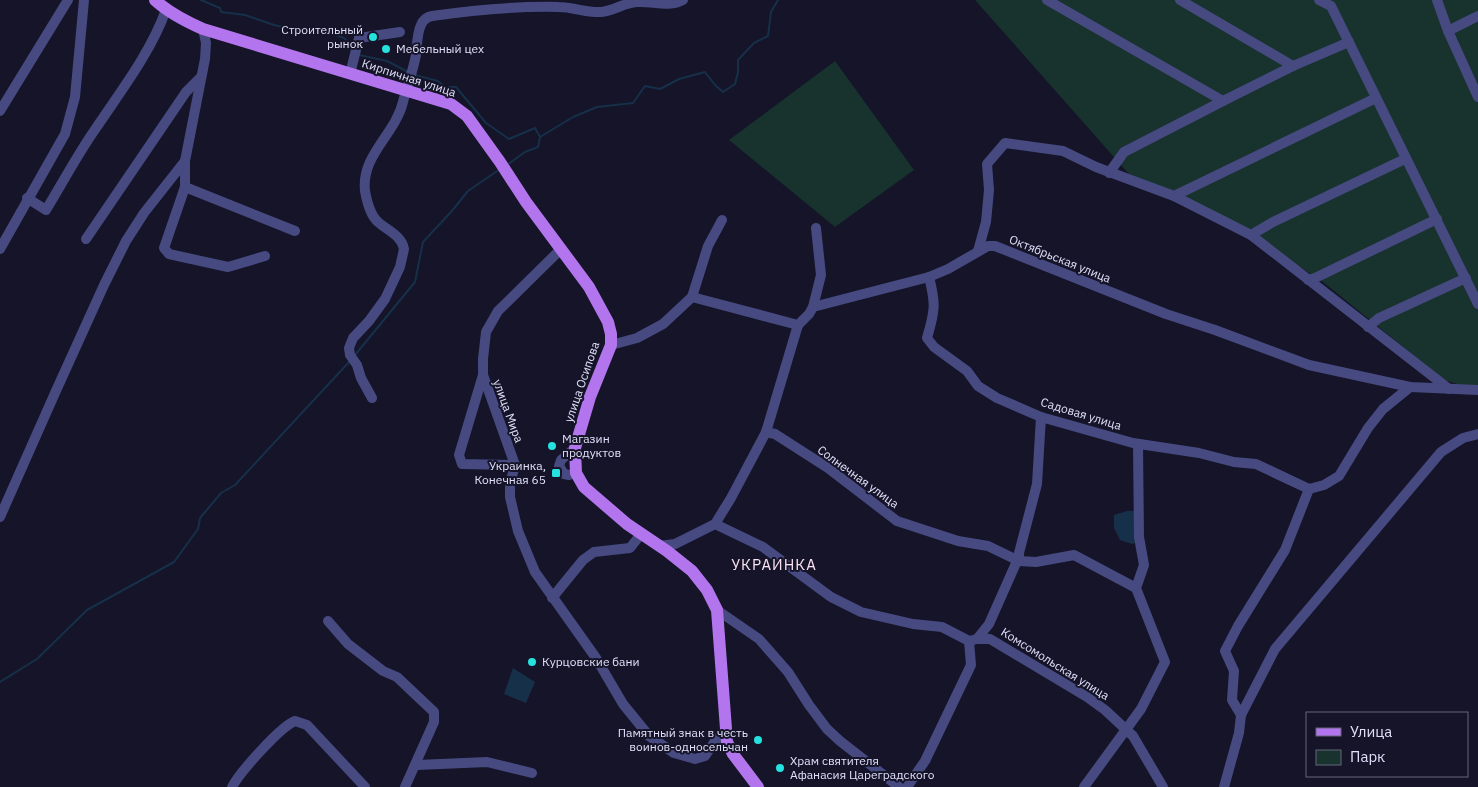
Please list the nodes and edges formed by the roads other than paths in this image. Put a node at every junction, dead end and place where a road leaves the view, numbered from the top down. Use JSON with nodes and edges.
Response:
{"nodes":[{"id":1,"x":68,"y":0,"type":"edge"},
{"id":2,"x":84,"y":0,"type":"edge"},
{"id":3,"x":154,"y":0,"type":"edge"},
{"id":4,"x":683,"y":0,"type":"edge"},
{"id":5,"x":1046,"y":0,"type":"edge"},
{"id":6,"x":1180,"y":0,"type":"edge"},
{"id":7,"x":1319,"y":0,"type":"edge"},
{"id":8,"x":1437,"y":0,"type":"edge"},
{"id":9,"x":166,"y":10,"type":"junction"},
{"id":10,"x":1478,"y":16,"type":"edge"},
{"id":11,"x":203,"y":29,"type":"junction"},
{"id":12,"x":1448,"y":30,"type":"junction"},
{"id":13,"x":400,"y":32,"type":"dead end"},
{"id":14,"x":1349,"y":42,"type":"junction"},
{"id":15,"x":1294,"y":66,"type":"junction"},
{"id":16,"x":350,"y":74,"type":"junction"},
{"id":17,"x":201,"y":77,"type":"junction"},
{"id":18,"x":405,"y":91,"type":"junction"},
{"id":19,"x":1478,"y":97,"type":"edge"},
{"id":20,"x":1376,"y":98,"type":"junction"},
{"id":21,"x":1223,"y":101,"type":"junction"},
{"id":22,"x":1,"y":109,"type":"edge"},
{"id":23,"x":460,"y":110,"type":"joint"},
{"id":24,"x":1406,"y":159,"type":"junction"},
{"id":25,"x":184,"y":161,"type":"junction"},
{"id":26,"x":1110,"y":173,"type":"junction"},
{"id":27,"x":184,"y":187,"type":"junction"},
{"id":28,"x":1174,"y":196,"type":"junction"},
{"id":29,"x":27,"y":198,"type":"junction"},
{"id":30,"x":1437,"y":219,"type":"junction"},
{"id":31,"x":722,"y":220,"type":"dead end"},
{"id":32,"x":816,"y":228,"type":"dead end"},
{"id":33,"x":295,"y":230,"type":"dead end"},
{"id":34,"x":1251,"y":235,"type":"junction"},
{"id":35,"x":86,"y":239,"type":"dead end"},
{"id":36,"x":0,"y":249,"type":"edge"},
{"id":37,"x":560,"y":250,"type":"junction"},
{"id":38,"x":978,"y":251,"type":"junction"},
{"id":39,"x":265,"y":256,"type":"dead end"},
{"id":40,"x":929,"y":277,"type":"junction"},
{"id":41,"x":1466,"y":278,"type":"junction"},
{"id":42,"x":1308,"y":280,"type":"junction"},
{"id":43,"x":692,"y":297,"type":"junction"},
{"id":44,"x":1478,"y":304,"type":"edge"},
{"id":45,"x":813,"y":307,"type":"junction"},
{"id":46,"x":798,"y":324,"type":"junction"},
{"id":47,"x":1368,"y":327,"type":"junction"},
{"id":48,"x":611,"y":345,"type":"junction"},
{"id":49,"x":483,"y":376,"type":"junction"},
{"id":50,"x":1387,"y":381,"type":"junction"},
{"id":51,"x":1410,"y":387,"type":"junction"},
{"id":52,"x":1449,"y":389,"type":"junction"},
{"id":53,"x":1478,"y":390,"type":"edge"},
{"id":54,"x":372,"y":398,"type":"dead end"},
{"id":55,"x":1392,"y":402,"type":"junction"},
{"id":56,"x":1041,"y":417,"type":"junction"},
{"id":57,"x":766,"y":432,"type":"junction"},
{"id":58,"x":1478,"y":434,"type":"edge"},
{"id":59,"x":1138,"y":444,"type":"junction"},
{"id":60,"x":514,"y":465,"type":"junction"},
{"id":61,"x":1309,"y":489,"type":"junction"},
{"id":62,"x":0,"y":517,"type":"edge"},
{"id":63,"x":715,"y":524,"type":"junction"},
{"id":64,"x":641,"y":534,"type":"junction"},
{"id":65,"x":659,"y":546,"type":"junction"},
{"id":66,"x":1019,"y":561,"type":"junction"},
{"id":67,"x":1136,"y":588,"type":"junction"},
{"id":68,"x":552,"y":598,"type":"junction"},
{"id":69,"x":717,"y":610,"type":"junction"},
{"id":70,"x":993,"y":616,"type":"junction"},
{"id":71,"x":328,"y":621,"type":"dead end"},
{"id":72,"x":973,"y":640,"type":"junction"},
{"id":73,"x":998,"y":644,"type":"junction"},
{"id":74,"x":1241,"y":715,"type":"junction"},
{"id":75,"x":1126,"y":730,"type":"junction"},
{"id":76,"x":726,"y":731,"type":"junction"},
{"id":77,"x":416,"y":764,"type":"junction"},
{"id":78,"x":532,"y":773,"type":"dead end"},
{"id":79,"x":232,"y":787,"type":"edge"},
{"id":80,"x":365,"y":787,"type":"edge"},
{"id":81,"x":405,"y":787,"type":"edge"},
{"id":82,"x":758,"y":787,"type":"edge"},
{"id":83,"x":898,"y":787,"type":"edge"},
{"id":84,"x":907,"y":787,"type":"edge"},
{"id":85,"x":1084,"y":787,"type":"edge"},
{"id":86,"x":1163,"y":787,"type":"edge"},
{"id":87,"x":1224,"y":787,"type":"edge"}],
"edges":[{"from":1,"to":22,"type":"street"},
{"from":2,"to":29,"type":"street"},
{"from":3,"to":9,"type":"main road","name":"Кирпичная улица"},
{"from":4,"to":18,"type":"street"},
{"from":5,"to":21,"type":"street"},
{"from":6,"to":15,"type":"street"},
{"from":7,"to":14,"type":"street"},
{"from":8,"to":12,"type":"street"},
{"from":9,"to":11,"type":"main road","name":"Кирпичная улица"},
{"from":9,"to":29,"type":"street"},
{"from":10,"to":12,"type":"street"},
{"from":11,"to":16,"type":"main road","name":"Кирпичная улица"},
{"from":11,"to":17,"type":"street"},
{"from":12,"to":19,"type":"street"},
{"from":13,"to":16,"type":"street"},
{"from":14,"to":15,"type":"street"},
{"from":14,"to":20,"type":"street"},
{"from":15,"to":21,"type":"street"},
{"from":16,"to":18,"type":"main road","name":"Кирпичная улица"},
{"from":17,"to":25,"type":"street"},
{"from":17,"to":35,"type":"street"},
{"from":18,"to":23,"type":"main road","name":"Кирпичная улица"},
{"from":18,"to":54,"type":"street"},
{"from":20,"to":24,"type":"street"},
{"from":20,"to":28,"type":"street"},
{"from":21,"to":26,"type":"street"},
{"from":23,"to":37,"type":"main road","name":"улица Осипова"},
{"from":24,"to":30,"type":"street"},
{"from":24,"to":34,"type":"street"},
{"from":25,"to":27,"type":"street"},
{"from":25,"to":62,"type":"street"},
{"from":26,"to":28,"type":"street"},
{"from":26,"to":38,"type":"street"},
{"from":27,"to":33,"type":"street"},
{"from":27,"to":39,"type":"street"},
{"from":28,"to":34,"type":"street"},
{"from":29,"to":36,"type":"street"},
{"from":30,"to":41,"type":"street"},
{"from":30,"to":42,"type":"street"},
{"from":31,"to":43,"type":"street"},
{"from":32,"to":45,"type":"street"},
{"from":34,"to":42,"type":"street"},
{"from":37,"to":48,"type":"main road","name":"улица Осипова"},
{"from":37,"to":49,"type":"street","name":"улица Мира"},
{"from":38,"to":40,"type":"street","name":"Октябрьская улица"},
{"from":38,"to":50,"type":"street","name":"Октябрьская улица"},
{"from":40,"to":45,"type":"street","name":"Октябрьская улица"},
{"from":40,"to":56,"type":"street","name":"Садовая улица"},
{"from":41,"to":44,"type":"street"},
{"from":41,"to":47,"type":"street"},
{"from":42,"to":47,"type":"street"},
{"from":43,"to":46,"type":"street"},
{"from":43,"to":48,"type":"street"},
{"from":45,"to":46,"type":"street"},
{"from":46,"to":57,"type":"street"},
{"from":47,"to":52,"type":"street"},
{"from":48,"to":64,"type":"main road","name":"улица Осипова"},
{"from":49,"to":60,"type":"street","name":"улица Мира"},
{"from":49,"to":60,"type":"street"},
{"from":50,"to":51,"type":"street","name":"Октябрьская улица"},
{"from":50,"to":55,"type":"street"},
{"from":51,"to":52,"type":"street","name":"Октябрьская улица"},
{"from":51,"to":55,"type":"street"},
{"from":52,"to":53,"type":"street","name":"Октябрьская улица"},
{"from":55,"to":61,"type":"street"},
{"from":56,"to":59,"type":"street","name":"Садовая улица"},
{"from":56,"to":66,"type":"street"},
{"from":57,"to":63,"type":"street"},
{"from":57,"to":66,"type":"street","name":"Солнечная улица"},
{"from":58,"to":74,"type":"street"},
{"from":59,"to":61,"type":"street","name":"Садовая улица"},
{"from":59,"to":67,"type":"street"},
{"from":60,"to":68,"type":"street","name":"улица Мира"},
{"from":61,"to":74,"type":"street"},
{"from":63,"to":65,"type":"street"},
{"from":63,"to":72,"type":"street","name":"Комсомольская улица"},
{"from":64,"to":65,"type":"main road","name":"улица Осипова"},
{"from":64,"to":68,"type":"street"},
{"from":65,"to":69,"type":"main road","name":"улица Осипова"},
{"from":66,"to":67,"type":"street","name":"Солнечная улица"},
{"from":66,"to":70,"type":"street"},
{"from":67,"to":75,"type":"street"},
{"from":68,"to":76,"type":"street","name":"улица Мира"},
{"from":69,"to":76,"type":"main road","name":"улица Осипова"},
{"from":69,"to":83,"type":"street"},
{"from":70,"to":72,"type":"street"},
{"from":70,"to":73,"type":"street"},
{"from":71,"to":77,"type":"street"},
{"from":72,"to":73,"type":"street","name":"Комсомольская улица"},
{"from":72,"to":84,"type":"street"},
{"from":73,"to":75,"type":"street","name":"Комсомольская улица"},
{"from":74,"to":87,"type":"street"},
{"from":75,"to":85,"type":"street"},
{"from":75,"to":86,"type":"street","name":"Комсомольская улица"},
{"from":76,"to":82,"type":"main road","name":"улица Осипова"},
{"from":77,"to":78,"type":"street"},
{"from":77,"to":81,"type":"street"},
{"from":79,"to":80,"type":"street"}]}
